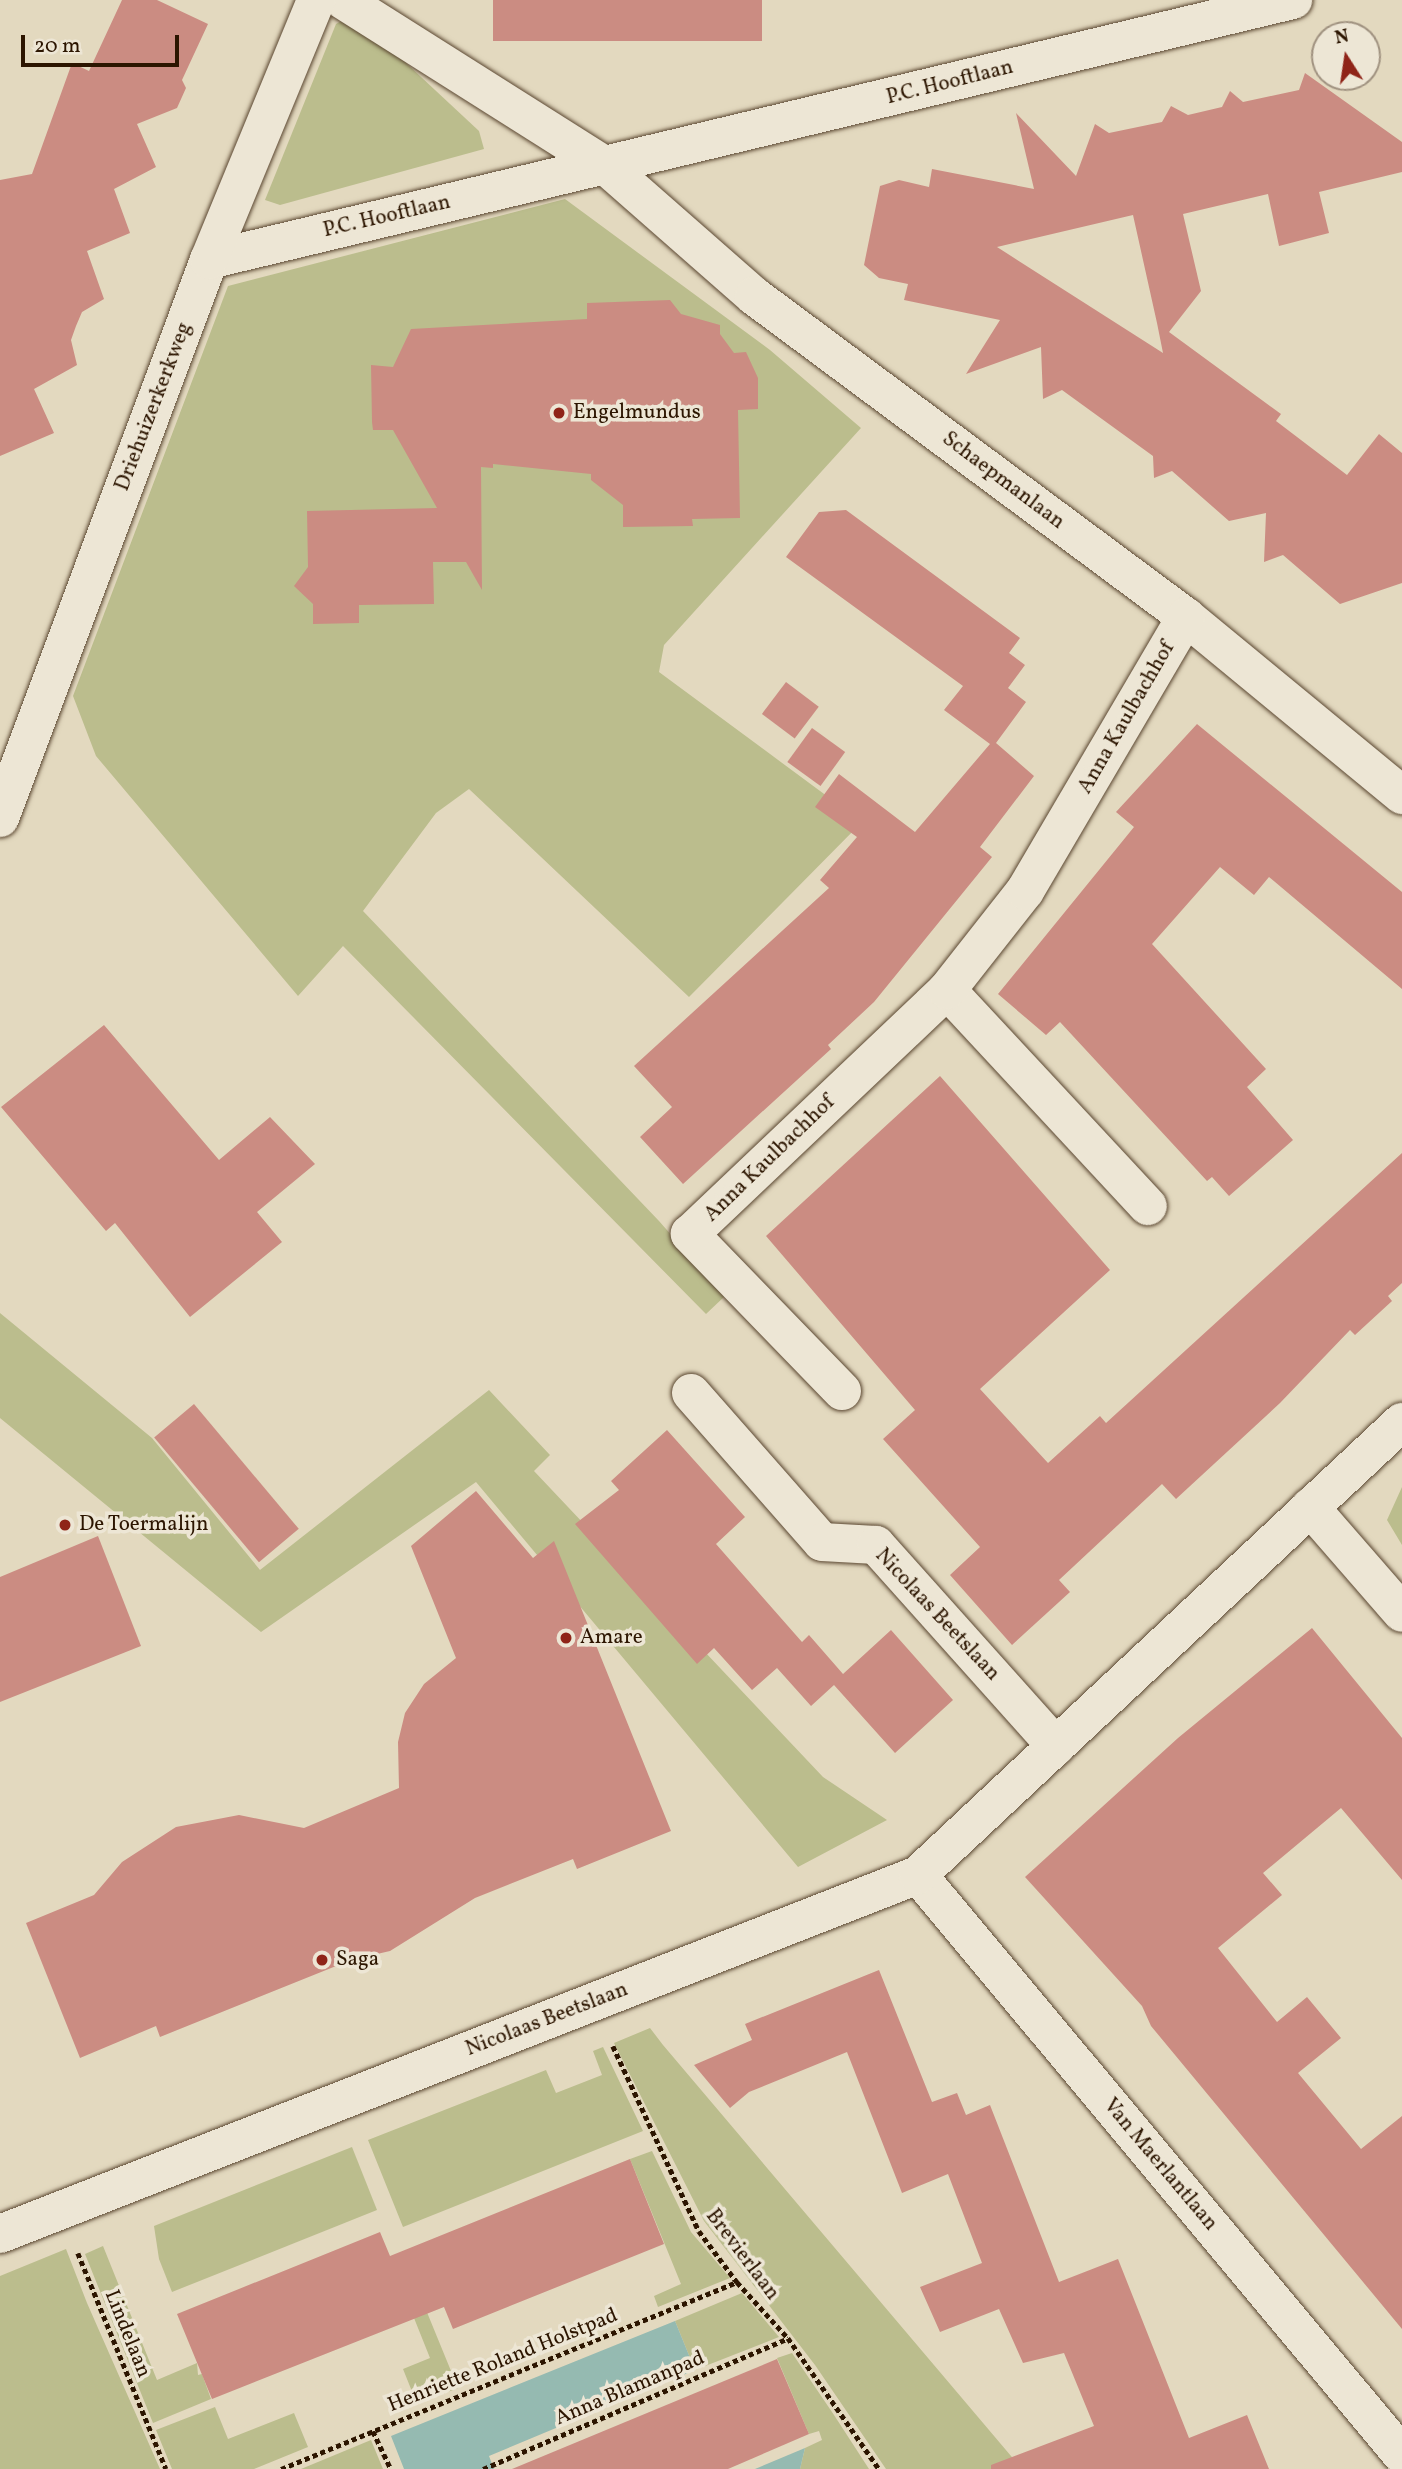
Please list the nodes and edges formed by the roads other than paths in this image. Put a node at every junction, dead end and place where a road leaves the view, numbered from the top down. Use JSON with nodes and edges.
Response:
{"nodes":[{"id":1,"x":316,"y":0,"type":"edge"},
{"id":2,"x":343,"y":0,"type":"edge"},
{"id":3,"x":1293,"y":0,"type":"edge"},
{"id":4,"x":606,"y":166,"type":"junction"},
{"id":5,"x":209,"y":260,"type":"junction"},
{"id":6,"x":1186,"y":617,"type":"junction"},
{"id":7,"x":1402,"y":795,"type":"edge"},
{"id":8,"x":0,"y":818,"type":"edge"},
{"id":9,"x":947,"y":990,"type":"junction"},
{"id":10,"x":1148,"y":1206,"type":"dead end"},
{"id":11,"x":842,"y":1391,"type":"dead end"},
{"id":12,"x":691,"y":1393,"type":"dead end"},
{"id":13,"x":1402,"y":1422,"type":"edge"},
{"id":14,"x":1310,"y":1507,"type":"junction"},
{"id":15,"x":1402,"y":1614,"type":"edge"},
{"id":16,"x":1056,"y":1746,"type":"junction"},
{"id":17,"x":918,"y":1875,"type":"junction"},
{"id":18,"x":0,"y":2234,"type":"edge"},
{"id":19,"x":1402,"y":2455,"type":"edge"}],
"edges":[{"from":1,"to":5,"type":"street","name":"Driehuizerkerkweg"},
{"from":2,"to":4,"type":"street"},
{"from":3,"to":4,"type":"street","name":"P.C. Hooftlaan"},
{"from":4,"to":5,"type":"street","name":"P.C. Hooftlaan"},
{"from":4,"to":6,"type":"street","name":"Schaepmanlaan"},
{"from":5,"to":8,"type":"street","name":"Driehuizerkerkweg"},
{"from":6,"to":7,"type":"street","name":"Schaepmanlaan"},
{"from":6,"to":9,"type":"street","name":"Anna Kaulbachhof"},
{"from":9,"to":10,"type":"street"},
{"from":9,"to":11,"type":"street","name":"Anna Kaulbachhof"},
{"from":12,"to":16,"type":"street","name":"Nicolaas Beetslaan"},
{"from":13,"to":14,"type":"street","name":"Nicolaas Beetslaan"},
{"from":14,"to":15,"type":"street"},
{"from":14,"to":16,"type":"street","name":"Nicolaas Beetslaan"},
{"from":16,"to":17,"type":"street","name":"Nicolaas Beetslaan"},
{"from":17,"to":18,"type":"street","name":"Nicolaas Beetslaan"},
{"from":17,"to":19,"type":"street","name":"Van Maerlantlaan"}]}
